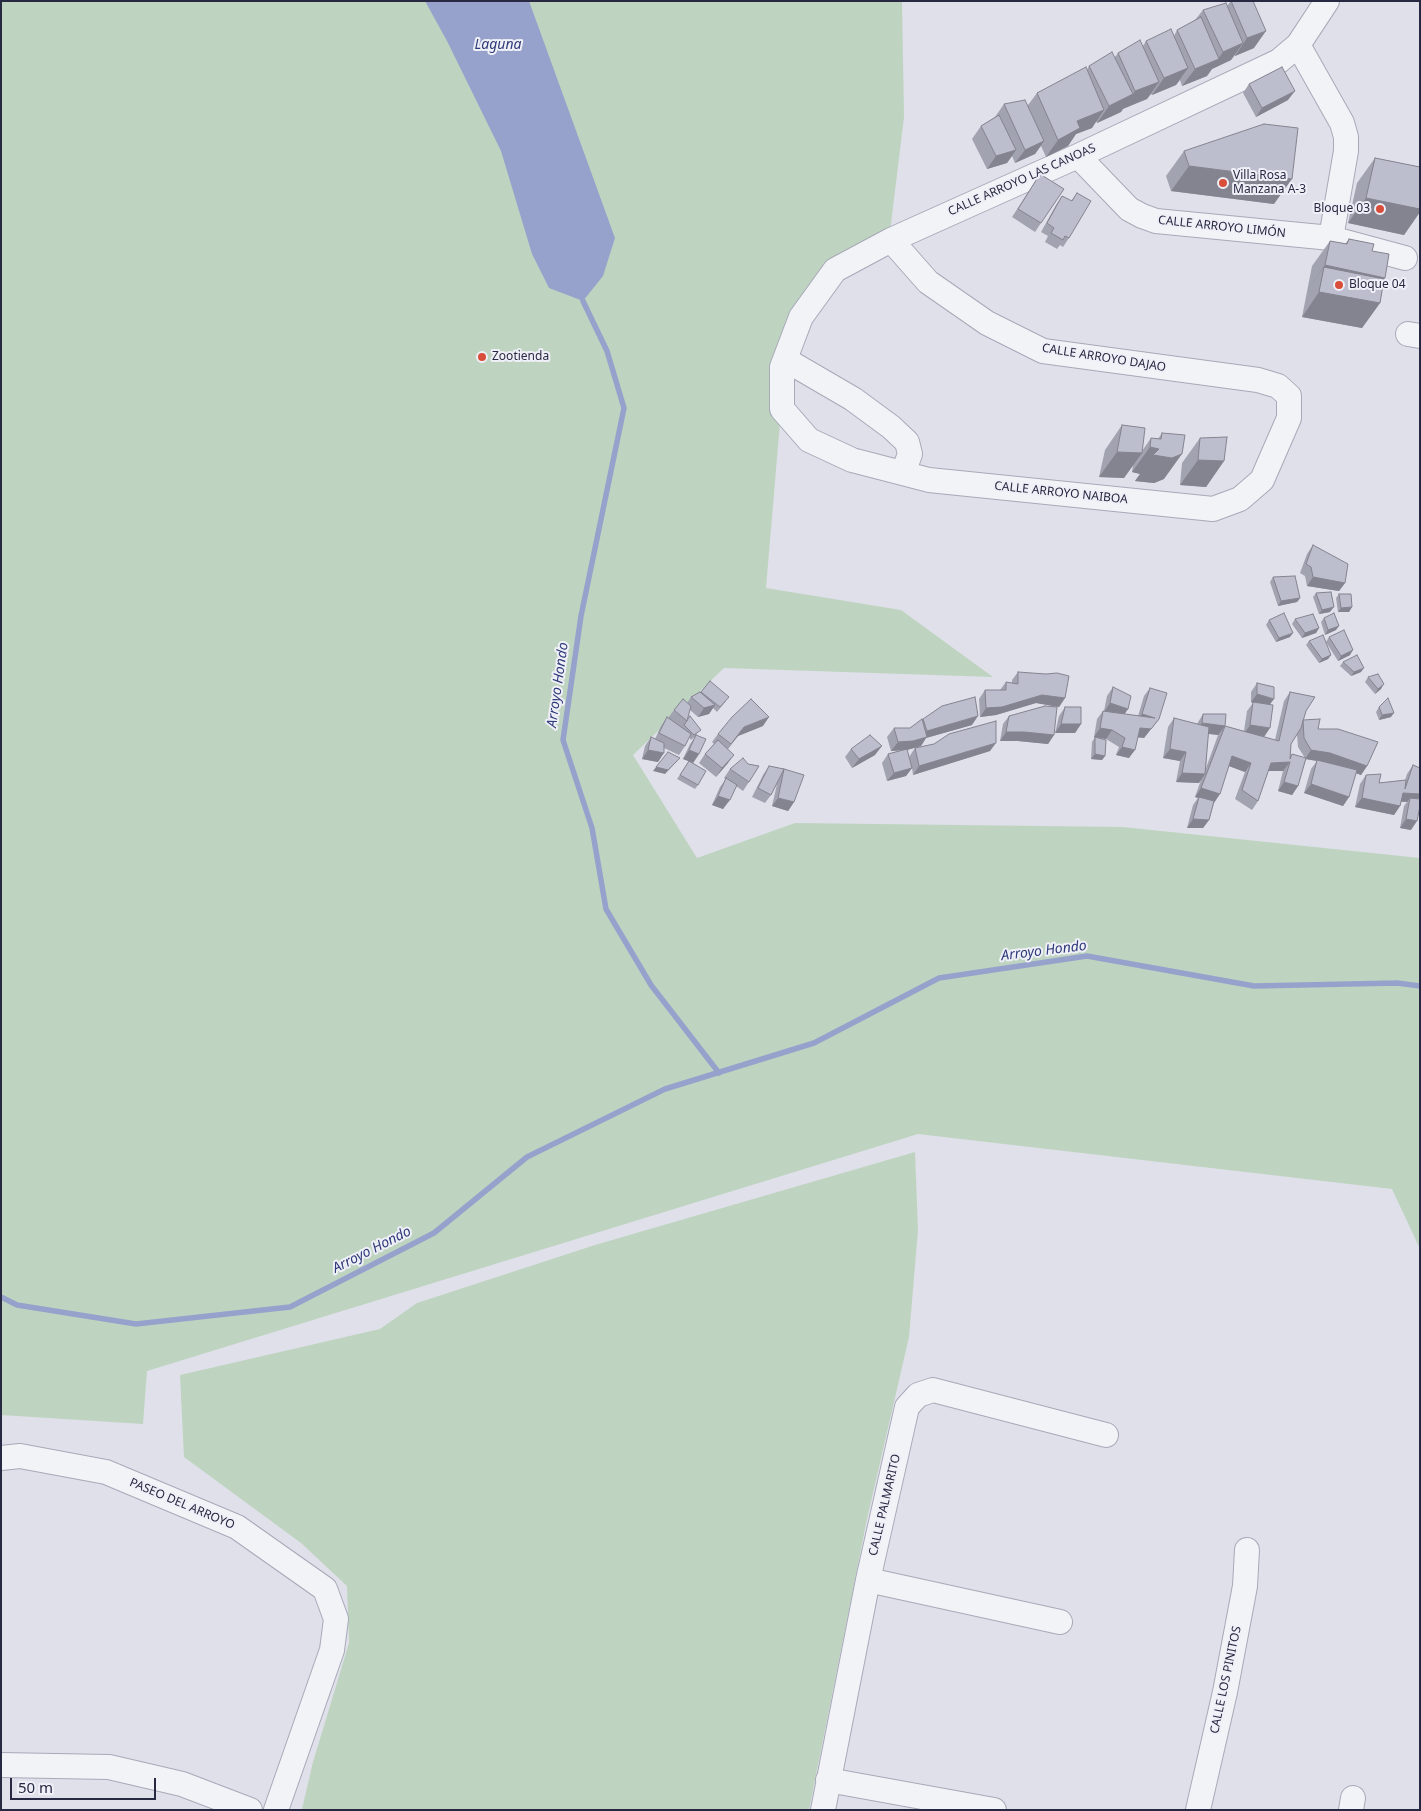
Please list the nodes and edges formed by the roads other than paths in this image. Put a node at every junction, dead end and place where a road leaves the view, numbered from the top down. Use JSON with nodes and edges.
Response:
{"nodes":[{"id":1,"x":1327,"y":1,"type":"edge"},
{"id":2,"x":1298,"y":45,"type":"junction"},
{"id":3,"x":1078,"y":156,"type":"junction"},
{"id":4,"x":1331,"y":238,"type":"junction"},
{"id":5,"x":891,"y":240,"type":"junction"},
{"id":6,"x":1405,"y":258,"type":"dead end"},
{"id":7,"x":786,"y":360,"type":"junction"},
{"id":8,"x":1289,"y":396,"type":"joint"},
{"id":9,"x":782,"y":408,"type":"joint"},
{"id":10,"x":903,"y":473,"type":"junction"},
{"id":11,"x":1106,"y":1435,"type":"dead end"},
{"id":12,"x":1,"y":1458,"type":"edge"},
{"id":13,"x":1247,"y":1550,"type":"dead end"},
{"id":14,"x":868,"y":1580,"type":"junction"},
{"id":15,"x":1060,"y":1622,"type":"dead end"},
{"id":16,"x":1,"y":1765,"type":"edge"},
{"id":17,"x":828,"y":1780,"type":"junction"},
{"id":18,"x":250,"y":1810,"type":"edge"},
{"id":19,"x":276,"y":1810,"type":"edge"},
{"id":20,"x":822,"y":1810,"type":"edge"},
{"id":21,"x":994,"y":1810,"type":"edge"},
{"id":22,"x":1198,"y":1810,"type":"edge"}],
"edges":[{"from":1,"to":2,"type":"street","name":"CALLE ARROYO LAS CANOAS"},
{"from":2,"to":3,"type":"street","name":"CALLE ARROYO LAS CANOAS"},
{"from":2,"to":4,"type":"street"},
{"from":3,"to":4,"type":"street","name":"CALLE ARROYO LIMÓN"},
{"from":3,"to":5,"type":"street","name":"CALLE ARROYO LAS CANOAS"},
{"from":4,"to":6,"type":"street","name":"CALLE ARROYO LIMÓN"},
{"from":5,"to":7,"type":"street","name":"CALLE ARROYO LAS CANOAS"},
{"from":5,"to":8,"type":"street","name":"CALLE ARROYO DAJAO"},
{"from":7,"to":9,"type":"street","name":"CALLE ARROYO LAS CANOAS"},
{"from":7,"to":10,"type":"street"},
{"from":8,"to":10,"type":"street","name":"CALLE ARROYO NAIBOA"},
{"from":9,"to":10,"type":"street","name":"CALLE ARROYO NAIBOA"},
{"from":11,"to":14,"type":"street","name":"CALLE PALMARITO"},
{"from":12,"to":19,"type":"street","name":"PASEO DEL ARROYO"},
{"from":13,"to":22,"type":"street","name":"CALLE LOS PINITOS"},
{"from":14,"to":15,"type":"street"},
{"from":14,"to":17,"type":"street","name":"CALLE PALMARITO"},
{"from":16,"to":18,"type":"street"},
{"from":17,"to":20,"type":"street","name":"CALLE PALMARITO"},
{"from":17,"to":21,"type":"street"}]}
